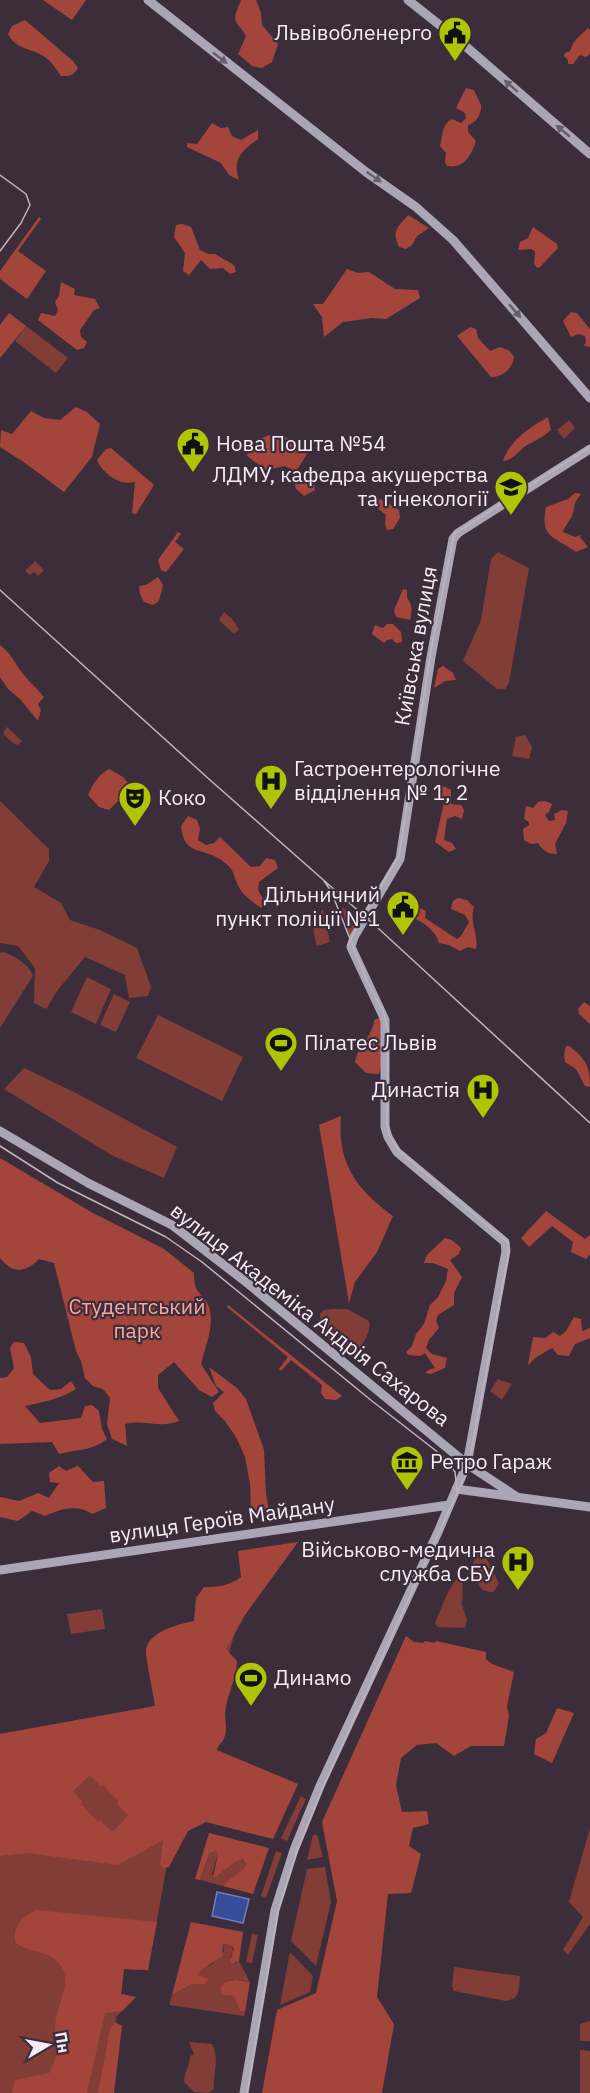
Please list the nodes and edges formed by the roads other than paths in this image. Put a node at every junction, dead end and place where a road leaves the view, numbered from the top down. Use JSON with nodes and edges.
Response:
{"nodes":[{"id":1,"x":148,"y":0,"type":"edge"},
{"id":2,"x":408,"y":0,"type":"edge"},
{"id":3,"x":590,"y":154,"type":"edge"},
{"id":4,"x":590,"y":398,"type":"edge"},
{"id":5,"x":590,"y":449,"type":"edge"},
{"id":6,"x":0,"y":1131,"type":"edge"},
{"id":7,"x":467,"y":1464,"type":"junction"},
{"id":8,"x":456,"y":1489,"type":"junction"},
{"id":9,"x":517,"y":1497,"type":"junction"},
{"id":10,"x":450,"y":1505,"type":"junction"},
{"id":11,"x":590,"y":1507,"type":"edge"},
{"id":12,"x":0,"y":1570,"type":"edge"},
{"id":13,"x":244,"y":2093,"type":"edge"}],
"edges":[{"from":1,"to":4,"type":"main road","one_way":true},
{"from":3,"to":2,"type":"main road","one_way":true},
{"from":5,"to":7,"type":"main road","name":"Київська вулиця"},
{"from":6,"to":7,"type":"main road","name":"вулиця Академіка Андрія Сахарова"},
{"from":7,"to":8,"type":"main road"},
{"from":7,"to":9,"type":"main road","name":"вулиця Академіка Андрія Сахарова"},
{"from":8,"to":9,"type":"main road"},
{"from":8,"to":10,"type":"main road"},
{"from":9,"to":11,"type":"main road"},
{"from":10,"to":12,"type":"main road","name":"вулиця Героїв Майдану"},
{"from":10,"to":13,"type":"main road"}]}
